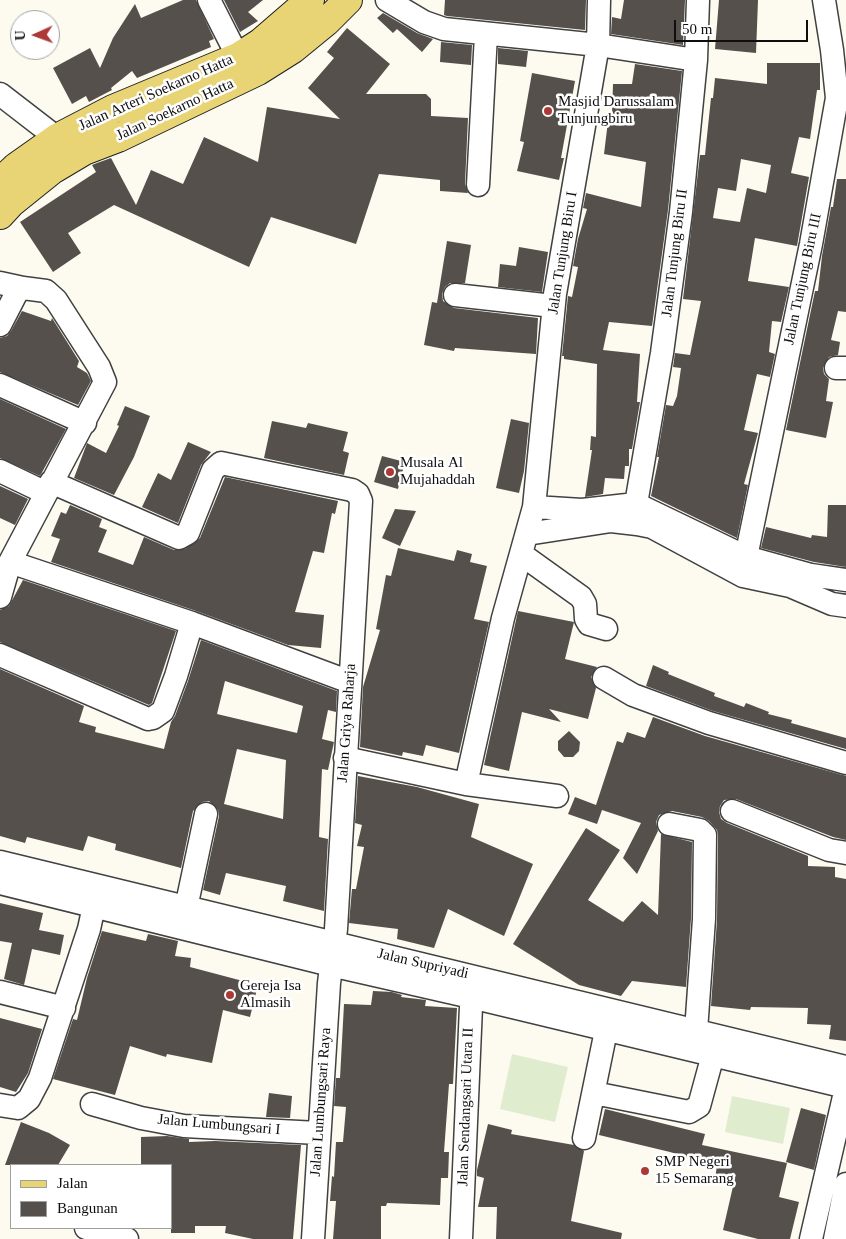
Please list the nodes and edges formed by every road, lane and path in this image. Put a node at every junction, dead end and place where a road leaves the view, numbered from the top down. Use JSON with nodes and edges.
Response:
{"nodes":[{"id":1,"x":209,"y":0,"type":"edge"},
{"id":2,"x":310,"y":0,"type":"edge"},
{"id":3,"x":348,"y":0,"type":"edge"},
{"id":4,"x":387,"y":0,"type":"edge"},
{"id":5,"x":599,"y":0,"type":"edge"},
{"id":6,"x":698,"y":0,"type":"edge"},
{"id":7,"x":824,"y":0,"type":"edge"},
{"id":8,"x":486,"y":34,"type":"junction"},
{"id":9,"x":598,"y":45,"type":"junction"},
{"id":10,"x":238,"y":58,"type":"junction"},
{"id":11,"x":696,"y":60,"type":"junction"},
{"id":12,"x":0,"y":94,"type":"edge"},
{"id":13,"x":57,"y":138,"type":"junction"},
{"id":14,"x":0,"y":182,"type":"edge"},
{"id":15,"x":478,"y":185,"type":"dead end"},
{"id":16,"x":0,"y":215,"type":"edge"},
{"id":17,"x":0,"y":283,"type":"edge"},
{"id":18,"x":23,"y":288,"type":"junction"},
{"id":19,"x":455,"y":295,"type":"dead end"},
{"id":20,"x":553,"y":306,"type":"junction"},
{"id":21,"x":0,"y":324,"type":"edge"},
{"id":22,"x":0,"y":385,"type":"edge"},
{"id":23,"x":85,"y":423,"type":"junction"},
{"id":24,"x":0,"y":471,"type":"edge"},
{"id":25,"x":49,"y":488,"type":"junction"},
{"id":26,"x":636,"y":504,"type":"junction"},
{"id":27,"x":534,"y":507,"type":"junction"},
{"id":28,"x":524,"y":544,"type":"junction"},
{"id":29,"x":746,"y":557,"type":"junction"},
{"id":30,"x":10,"y":562,"type":"junction"},
{"id":31,"x":846,"y":580,"type":"edge"},
{"id":32,"x":1,"y":590,"type":"edge"},
{"id":33,"x":846,"y":606,"type":"edge"},
{"id":34,"x":192,"y":623,"type":"junction"},
{"id":35,"x":606,"y":629,"type":"dead end"},
{"id":36,"x":0,"y":655,"type":"edge"},
{"id":37,"x":604,"y":678,"type":"dead end"},
{"id":38,"x":350,"y":682,"type":"junction"},
{"id":39,"x":344,"y":758,"type":"junction"},
{"id":40,"x":846,"y":764,"type":"edge"},
{"id":41,"x":466,"y":784,"type":"junction"},
{"id":42,"x":557,"y":796,"type":"dead end"},
{"id":43,"x":732,"y":811,"type":"dead end"},
{"id":44,"x":206,"y":814,"type":"dead end"},
{"id":45,"x":669,"y":824,"type":"dead end"},
{"id":46,"x":846,"y":853,"type":"edge"},
{"id":47,"x":0,"y":862,"type":"edge"},
{"id":48,"x":0,"y":883,"type":"edge"},
{"id":49,"x":94,"y":906,"type":"junction"},
{"id":50,"x":184,"y":918,"type":"junction"},
{"id":51,"x":332,"y":955,"type":"junction"},
{"id":52,"x":471,"y":986,"type":"junction"},
{"id":53,"x":0,"y":992,"type":"edge"},
{"id":54,"x":64,"y":1008,"type":"junction"},
{"id":55,"x":608,"y":1020,"type":"junction"},
{"id":56,"x":696,"y":1031,"type":"junction"},
{"id":57,"x":716,"y":1046,"type":"junction"},
{"id":58,"x":846,"y":1067,"type":"edge"},
{"id":59,"x":846,"y":1088,"type":"edge"},
{"id":60,"x":594,"y":1093,"type":"junction"},
{"id":61,"x":92,"y":1104,"type":"dead end"},
{"id":62,"x":0,"y":1105,"type":"edge"},
{"id":63,"x":318,"y":1133,"type":"junction"},
{"id":64,"x":584,"y":1138,"type":"dead end"},
{"id":65,"x":846,"y":1184,"type":"edge"},
{"id":66,"x":90,"y":1229,"type":"edge"},
{"id":67,"x":127,"y":1239,"type":"edge"},
{"id":68,"x":313,"y":1239,"type":"edge"},
{"id":69,"x":461,"y":1239,"type":"edge"},
{"id":70,"x":811,"y":1239,"type":"edge"},
{"id":71,"x":835,"y":1239,"type":"edge"}],
"edges":[{"from":1,"to":10,"type":"street"},
{"from":2,"to":10,"type":"main road","name":"Jalan Arteri Soekarno Hatta"},
{"from":3,"to":16,"type":"main road","name":"Jalan Soekarno Hatta"},
{"from":4,"to":8,"type":"street"},
{"from":5,"to":9,"type":"street","name":"Jalan Tunjung Biru I"},
{"from":6,"to":11,"type":"street","name":"Jalan Tunjung Biru II"},
{"from":7,"to":29,"type":"street","name":"Jalan Tunjung Biru III"},
{"from":8,"to":9,"type":"street"},
{"from":8,"to":15,"type":"street"},
{"from":9,"to":11,"type":"street"},
{"from":9,"to":20,"type":"street","name":"Jalan Tunjung Biru I"},
{"from":10,"to":13,"type":"main road","name":"Jalan Arteri Soekarno Hatta"},
{"from":11,"to":26,"type":"street","name":"Jalan Tunjung Biru II"},
{"from":12,"to":13,"type":"street"},
{"from":13,"to":14,"type":"main road","name":"Jalan Arteri Soekarno Hatta"},
{"from":17,"to":18,"type":"street"},
{"from":18,"to":21,"type":"street"},
{"from":18,"to":23,"type":"street"},
{"from":19,"to":20,"type":"street"},
{"from":20,"to":27,"type":"street","name":"Jalan Tunjung Biru I"},
{"from":22,"to":23,"type":"street"},
{"from":23,"to":25,"type":"street"},
{"from":24,"to":25,"type":"street"},
{"from":25,"to":30,"type":"street"},
{"from":25,"to":38,"type":"street","name":"Jalan Griya Raharja"},
{"from":26,"to":27,"type":"street"},
{"from":26,"to":29,"type":"street"},
{"from":27,"to":28,"type":"street","name":"Jalan Tunjung Biru I"},
{"from":28,"to":33,"type":"street"},
{"from":28,"to":35,"type":"street"},
{"from":28,"to":41,"type":"street","name":"Jalan Tunjung Biru I"},
{"from":29,"to":31,"type":"street"},
{"from":30,"to":32,"type":"street"},
{"from":30,"to":34,"type":"street"},
{"from":34,"to":36,"type":"street"},
{"from":34,"to":38,"type":"street"},
{"from":37,"to":40,"type":"street"},
{"from":38,"to":39,"type":"street","name":"Jalan Griya Raharja"},
{"from":39,"to":41,"type":"street"},
{"from":39,"to":51,"type":"street","name":"Jalan Griya Raharja"},
{"from":41,"to":42,"type":"street"},
{"from":43,"to":46,"type":"street"},
{"from":44,"to":50,"type":"street"},
{"from":45,"to":56,"type":"street"},
{"from":47,"to":50,"type":"street","name":"Jalan Supriyadi"},
{"from":48,"to":49,"type":"street","name":"Jalan Supriyadi"},
{"from":49,"to":50,"type":"street","name":"Jalan Supriyadi"},
{"from":49,"to":54,"type":"street"},
{"from":50,"to":51,"type":"street","name":"Jalan Supriyadi"},
{"from":51,"to":52,"type":"street","name":"Jalan Supriyadi"},
{"from":51,"to":63,"type":"street","name":"Jalan Lumbungsari Raya"},
{"from":52,"to":55,"type":"street","name":"Jalan Supriyadi"},
{"from":52,"to":69,"type":"street","name":"Jalan Sendangsari Utara II"},
{"from":53,"to":54,"type":"street"},
{"from":54,"to":62,"type":"street"},
{"from":55,"to":56,"type":"street","name":"Jalan Supriyadi"},
{"from":55,"to":57,"type":"street","name":"Jalan Supriyadi"},
{"from":55,"to":60,"type":"street"},
{"from":56,"to":57,"type":"street","name":"Jalan Supriyadi"},
{"from":57,"to":58,"type":"street","name":"Jalan Supriyadi"},
{"from":57,"to":59,"type":"street","name":"Jalan Supriyadi"},
{"from":57,"to":60,"type":"street"},
{"from":59,"to":70,"type":"street"},
{"from":60,"to":64,"type":"street"},
{"from":61,"to":63,"type":"street","name":"Jalan Lumbungsari I"},
{"from":63,"to":68,"type":"street","name":"Jalan Lumbungsari Raya"},
{"from":65,"to":71,"type":"street"},
{"from":66,"to":67,"type":"street"}]}
